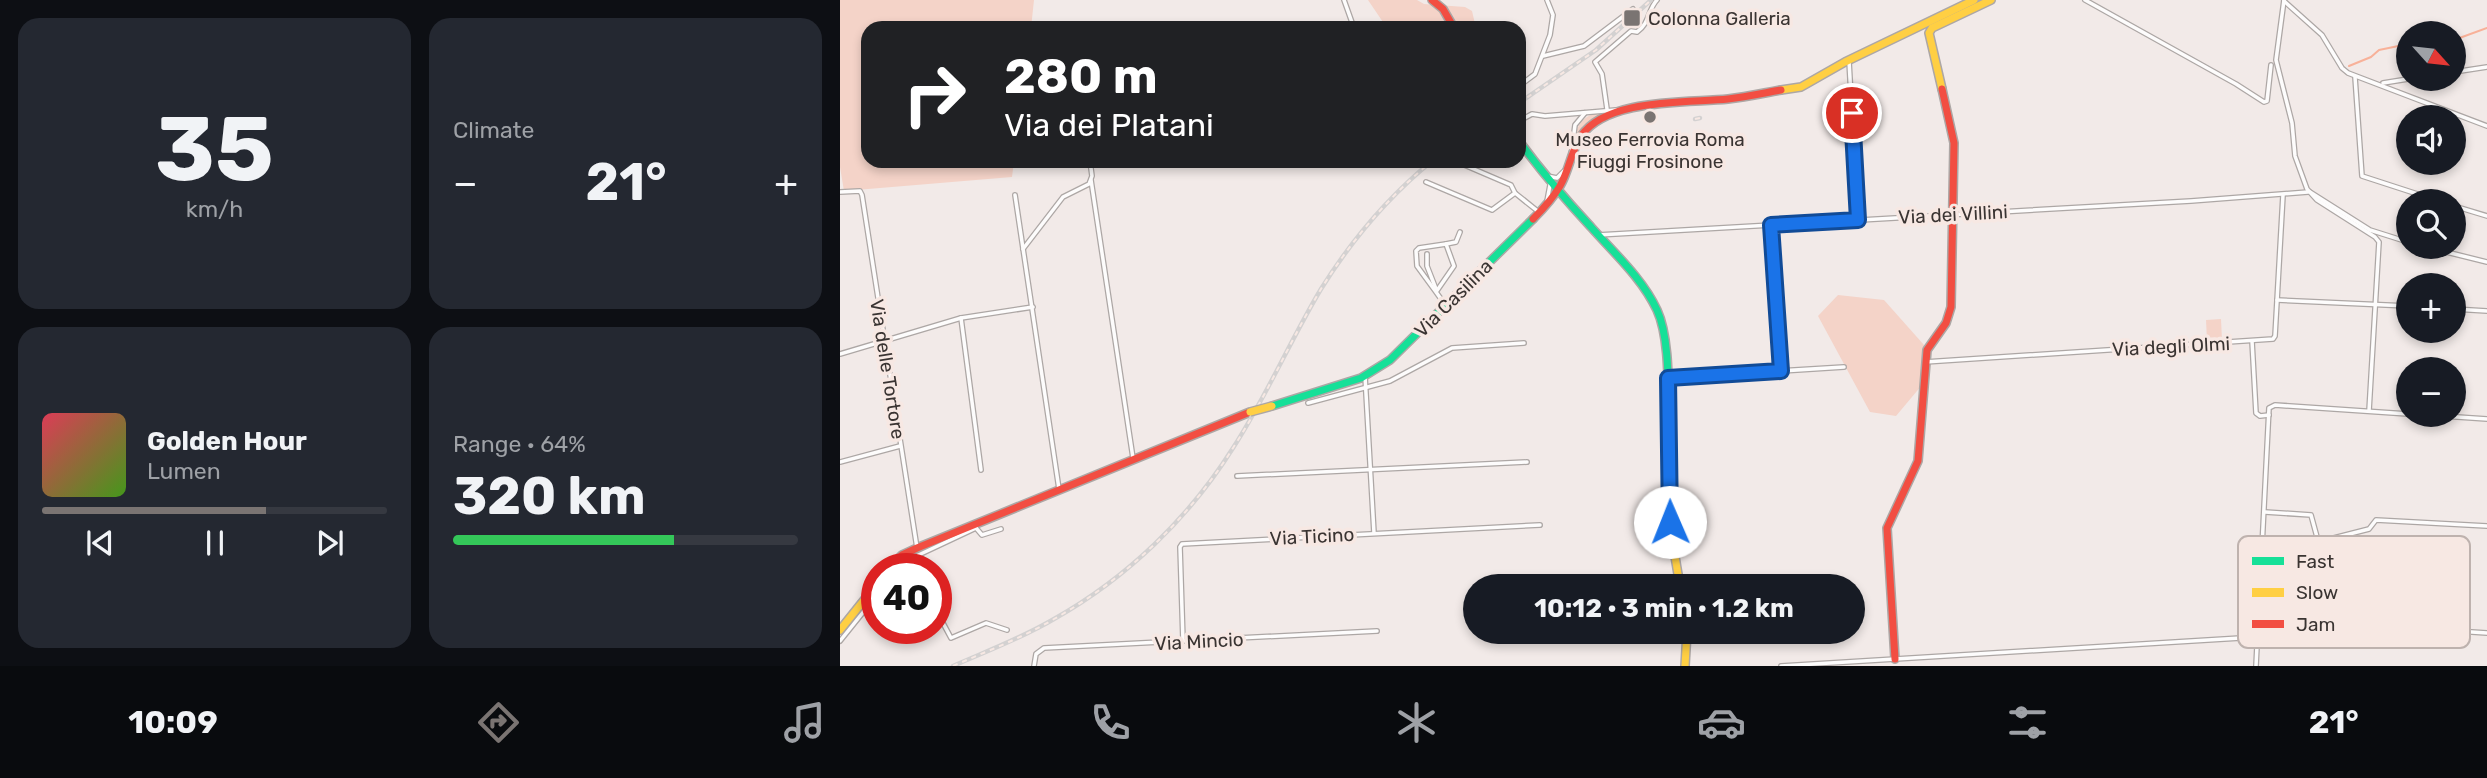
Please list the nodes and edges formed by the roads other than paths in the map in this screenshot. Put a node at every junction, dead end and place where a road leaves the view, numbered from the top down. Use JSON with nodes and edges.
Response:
{"nodes":[{"id":1,"x":1344,"y":0,"type":"edge"},
{"id":2,"x":1432,"y":0,"type":"edge"},
{"id":3,"x":1547,"y":0,"type":"edge"},
{"id":4,"x":1657,"y":0,"type":"edge"},
{"id":5,"x":1975,"y":0,"type":"edge"},
{"id":6,"x":1991,"y":0,"type":"edge"},
{"id":7,"x":2085,"y":0,"type":"edge"},
{"id":8,"x":2284,"y":0,"type":"edge"},
{"id":9,"x":1633,"y":9,"type":"dead end"},
{"id":10,"x":1352,"y":21,"type":"edge"},
{"id":11,"x":1450,"y":21,"type":"edge"},
{"id":12,"x":1543,"y":56,"type":"junction"},
{"id":13,"x":1849,"y":60,"type":"junction"},
{"id":14,"x":2271,"y":65,"type":"dead end"},
{"id":15,"x":2487,"y":67,"type":"edge"},
{"id":16,"x":2466,"y":70,"type":"edge"},
{"id":17,"x":2356,"y":77,"type":"junction"},
{"id":18,"x":1526,"y":81,"type":"edge"},
{"id":19,"x":2396,"y":81,"type":"edge"},
{"id":20,"x":2380,"y":84,"type":"junction"},
{"id":21,"x":1607,"y":109,"type":"junction"},
{"id":22,"x":1622,"y":110,"type":"junction"},
{"id":23,"x":1587,"y":111,"type":"junction"},
{"id":24,"x":1526,"y":117,"type":"edge"},
{"id":25,"x":2487,"y":126,"type":"edge"},
{"id":26,"x":1526,"y":150,"type":"edge"},
{"id":27,"x":1570,"y":159,"type":"junction"},
{"id":28,"x":1090,"y":168,"type":"edge"},
{"id":29,"x":1471,"y":168,"type":"edge"},
{"id":30,"x":1545,"y":174,"type":"junction"},
{"id":31,"x":1091,"y":180,"type":"junction"},
{"id":32,"x":1426,"y":181,"type":"dead end"},
{"id":33,"x":2402,"y":189,"type":"edge"},
{"id":34,"x":1558,"y":191,"type":"junction"},
{"id":35,"x":840,"y":192,"type":"edge"},
{"id":36,"x":2308,"y":192,"type":"junction"},
{"id":37,"x":1515,"y":193,"type":"junction"},
{"id":38,"x":1015,"y":195,"type":"dead end"},
{"id":39,"x":2283,"y":195,"type":"junction"},
{"id":40,"x":2466,"y":210,"type":"edge"},
{"id":41,"x":1540,"y":212,"type":"junction"},
{"id":42,"x":1954,"y":215,"type":"junction"},
{"id":43,"x":2487,"y":216,"type":"edge"},
{"id":44,"x":1858,"y":220,"type":"junction"},
{"id":45,"x":1771,"y":225,"type":"junction"},
{"id":46,"x":1460,"y":232,"type":"dead end"},
{"id":47,"x":1598,"y":235,"type":"junction"},
{"id":48,"x":2396,"y":238,"type":"edge"},
{"id":49,"x":1446,"y":244,"type":"junction"},
{"id":50,"x":1023,"y":249,"type":"junction"},
{"id":51,"x":1427,"y":254,"type":"dead end"},
{"id":52,"x":2466,"y":257,"type":"edge"},
{"id":53,"x":2487,"y":262,"type":"edge"},
{"id":54,"x":1436,"y":292,"type":"junction"},
{"id":55,"x":2277,"y":300,"type":"junction"},
{"id":56,"x":2375,"y":304,"type":"junction"},
{"id":57,"x":2396,"y":305,"type":"edge"},
{"id":58,"x":1446,"y":306,"type":"junction"},
{"id":59,"x":1033,"y":307,"type":"junction"},
{"id":60,"x":2466,"y":310,"type":"edge"},
{"id":61,"x":2487,"y":311,"type":"edge"},
{"id":62,"x":961,"y":318,"type":"junction"},
{"id":63,"x":2252,"y":341,"type":"junction"},
{"id":64,"x":884,"y":342,"type":"junction"},
{"id":65,"x":1524,"y":343,"type":"dead end"},
{"id":66,"x":840,"y":354,"type":"edge"},
{"id":67,"x":1925,"y":362,"type":"junction"},
{"id":68,"x":1844,"y":367,"type":"dead end"},
{"id":69,"x":1781,"y":371,"type":"junction"},
{"id":70,"x":1366,"y":376,"type":"junction"},
{"id":71,"x":1668,"y":378,"type":"junction"},
{"id":72,"x":1366,"y":386,"type":"junction"},
{"id":73,"x":1308,"y":403,"type":"dead end"},
{"id":74,"x":2369,"y":411,"type":"junction"},
{"id":75,"x":2396,"y":413,"type":"edge"},
{"id":76,"x":2269,"y":415,"type":"junction"},
{"id":77,"x":2466,"y":418,"type":"edge"},
{"id":78,"x":2487,"y":419,"type":"edge"},
{"id":79,"x":900,"y":446,"type":"junction"},
{"id":80,"x":1133,"y":459,"type":"junction"},
{"id":81,"x":840,"y":462,"type":"edge"},
{"id":82,"x":1527,"y":462,"type":"dead end"},
{"id":83,"x":1370,"y":469,"type":"junction"},
{"id":84,"x":981,"y":470,"type":"dead end"},
{"id":85,"x":1237,"y":476,"type":"dead end"},
{"id":86,"x":1059,"y":489,"type":"junction"},
{"id":87,"x":2265,"y":512,"type":"junction"},
{"id":88,"x":976,"y":525,"type":"junction"},
{"id":89,"x":1540,"y":525,"type":"dead end"},
{"id":90,"x":2487,"y":526,"type":"edge"},
{"id":91,"x":1001,"y":529,"type":"dead end"},
{"id":92,"x":1374,"y":533,"type":"junction"},
{"id":93,"x":2263,"y":536,"type":"edge"},
{"id":94,"x":2317,"y":536,"type":"edge"},
{"id":95,"x":2342,"y":536,"type":"edge"},
{"id":96,"x":916,"y":548,"type":"junction"},
{"id":97,"x":906,"y":553,"type":"edge"},
{"id":98,"x":922,"y":553,"type":"edge"},
{"id":99,"x":1679,"y":574,"type":"edge"},
{"id":100,"x":861,"y":604,"type":"edge"},
{"id":101,"x":861,"y":614,"type":"edge"},
{"id":102,"x":840,"y":630,"type":"edge"},
{"id":103,"x":1007,"y":630,"type":"dead end"},
{"id":104,"x":1377,"y":631,"type":"dead end"},
{"id":105,"x":952,"y":638,"type":"edge"},
{"id":106,"x":2238,"y":638,"type":"edge"},
{"id":107,"x":840,"y":640,"type":"edge"},
{"id":108,"x":1183,"y":642,"type":"junction"},
{"id":109,"x":1686,"y":644,"type":"edge"},
{"id":110,"x":2257,"y":648,"type":"edge"},
{"id":111,"x":1895,"y":659,"type":"junction"},
{"id":112,"x":1034,"y":666,"type":"edge"},
{"id":113,"x":1685,"y":666,"type":"edge"},
{"id":114,"x":1781,"y":666,"type":"edge"},
{"id":115,"x":2256,"y":666,"type":"edge"}],
"edges":[{"from":1,"to":10,"type":"street"},
{"from":2,"to":11,"type":"main road"},
{"from":3,"to":12,"type":"street"},
{"from":4,"to":21,"type":"street"},
{"from":5,"to":13,"type":"main road","name":"Via Casilina"},
{"from":6,"to":42,"type":"main road"},
{"from":7,"to":14,"type":"street"},
{"from":8,"to":17,"type":"street"},
{"from":8,"to":36,"type":"street"},
{"from":9,"to":12,"type":"street"},
{"from":12,"to":18,"type":"street"},
{"from":13,"to":22,"type":"main road","name":"Via Casilina"},
{"from":13,"to":44,"type":"street"},
{"from":15,"to":16,"type":"street"},
{"from":17,"to":20,"type":"street"},
{"from":17,"to":33,"type":"street"},
{"from":19,"to":20,"type":"street"},
{"from":20,"to":25,"type":"street"},
{"from":21,"to":22,"type":"street"},
{"from":21,"to":23,"type":"street"},
{"from":22,"to":27,"type":"main road","name":"Via Casilina"},
{"from":23,"to":24,"type":"street"},
{"from":23,"to":27,"type":"street"},
{"from":26,"to":30,"type":"main road"},
{"from":27,"to":30,"type":"street"},
{"from":27,"to":34,"type":"main road","name":"Via Casilina"},
{"from":28,"to":31,"type":"street"},
{"from":29,"to":37,"type":"street"},
{"from":30,"to":34,"type":"main road"},
{"from":30,"to":41,"type":"street"},
{"from":31,"to":50,"type":"street"},
{"from":31,"to":80,"type":"street"},
{"from":32,"to":37,"type":"street"},
{"from":34,"to":41,"type":"main road","name":"Via Casilina"},
{"from":34,"to":47,"type":"main road"},
{"from":35,"to":64,"type":"street","name":"Via delle Tortore"},
{"from":36,"to":39,"type":"street","name":"Via dei Villini"},
{"from":36,"to":48,"type":"street"},
{"from":36,"to":56,"type":"street"},
{"from":37,"to":41,"type":"street"},
{"from":38,"to":50,"type":"street"},
{"from":39,"to":42,"type":"street","name":"Via dei Villini"},
{"from":39,"to":55,"type":"street","name":"Via degli Olmi"},
{"from":40,"to":43,"type":"street"},
{"from":41,"to":58,"type":"main road","name":"Via Casilina"},
{"from":42,"to":44,"type":"street","name":"Via dei Villini"},
{"from":42,"to":67,"type":"main road"},
{"from":44,"to":45,"type":"street","name":"Via dei Villini"},
{"from":45,"to":47,"type":"street","name":"Via dei Villini"},
{"from":45,"to":69,"type":"street"},
{"from":46,"to":49,"type":"street"},
{"from":47,"to":71,"type":"main road"},
{"from":49,"to":54,"type":"street"},
{"from":49,"to":54,"type":"street"},
{"from":50,"to":59,"type":"street"},
{"from":51,"to":54,"type":"street"},
{"from":52,"to":53,"type":"street"},
{"from":54,"to":58,"type":"street"},
{"from":55,"to":56,"type":"street"},
{"from":55,"to":63,"type":"street","name":"Via degli Olmi"},
{"from":56,"to":57,"type":"street"},
{"from":56,"to":74,"type":"street"},
{"from":58,"to":70,"type":"main road","name":"Via Casilina"},
{"from":59,"to":62,"type":"street"},
{"from":59,"to":86,"type":"street"},
{"from":60,"to":61,"type":"street"},
{"from":62,"to":64,"type":"street"},
{"from":62,"to":84,"type":"street"},
{"from":63,"to":67,"type":"street","name":"Via degli Olmi"},
{"from":63,"to":76,"type":"street"},
{"from":64,"to":66,"type":"street"},
{"from":64,"to":79,"type":"street","name":"Via delle Tortore"},
{"from":65,"to":72,"type":"street"},
{"from":67,"to":111,"type":"main road"},
{"from":68,"to":69,"type":"street"},
{"from":69,"to":71,"type":"street"},
{"from":70,"to":72,"type":"street"},
{"from":70,"to":80,"type":"main road","name":"Via Casilina","bridge":true},
{"from":71,"to":99,"type":"main road"},
{"from":72,"to":73,"type":"street"},
{"from":72,"to":83,"type":"street"},
{"from":74,"to":75,"type":"street"},
{"from":74,"to":76,"type":"street"},
{"from":76,"to":87,"type":"street"},
{"from":77,"to":78,"type":"street"},
{"from":79,"to":81,"type":"street"},
{"from":79,"to":96,"type":"street","name":"Via delle Tortore"},
{"from":80,"to":86,"type":"main road","name":"Via Casilina"},
{"from":82,"to":83,"type":"street"},
{"from":83,"to":85,"type":"street"},
{"from":83,"to":92,"type":"street"},
{"from":86,"to":88,"type":"main road","name":"Via Casilina"},
{"from":87,"to":93,"type":"street"},
{"from":87,"to":94,"type":"street"},
{"from":88,"to":91,"type":"street"},
{"from":88,"to":96,"type":"main road","name":"Via Casilina"},
{"from":88,"to":98,"type":"street"},
{"from":89,"to":92,"type":"street","name":"Via Ticino"},
{"from":90,"to":95,"type":"street"},
{"from":92,"to":108,"type":"street","name":"Via Ticino"},
{"from":96,"to":97,"type":"main road","name":"Via Casilina"},
{"from":100,"to":102,"type":"main road"},
{"from":101,"to":107,"type":"street"},
{"from":103,"to":105,"type":"street"},
{"from":104,"to":108,"type":"street","name":"Via Mincio"},
{"from":106,"to":111,"type":"street"},
{"from":108,"to":112,"type":"street","name":"Via Mincio"},
{"from":109,"to":113,"type":"main road"},
{"from":110,"to":115,"type":"street"},
{"from":111,"to":114,"type":"street"}]}
